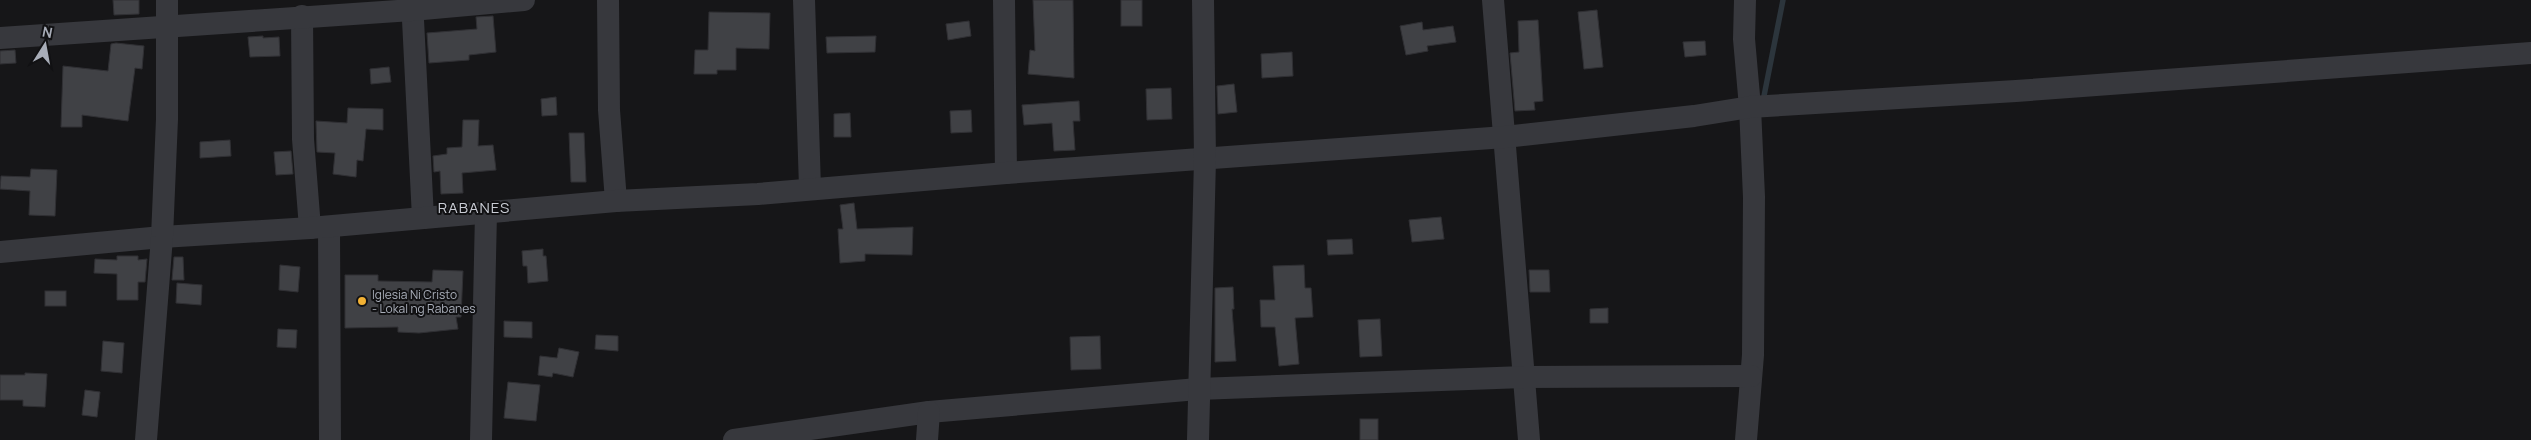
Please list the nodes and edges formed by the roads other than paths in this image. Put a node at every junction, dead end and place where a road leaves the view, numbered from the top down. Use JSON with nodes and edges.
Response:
{"nodes":[{"id":1,"x":167,"y":0,"type":"edge"},
{"id":2,"x":524,"y":0,"type":"edge"},
{"id":3,"x":608,"y":0,"type":"edge"},
{"id":4,"x":804,"y":0,"type":"edge"},
{"id":5,"x":1004,"y":0,"type":"edge"},
{"id":6,"x":1203,"y":0,"type":"edge"},
{"id":7,"x":1493,"y":0,"type":"edge"},
{"id":8,"x":1745,"y":0,"type":"edge"},
{"id":9,"x":412,"y":5,"type":"edge"},
{"id":10,"x":302,"y":16,"type":"junction"},
{"id":11,"x":167,"y":27,"type":"junction"},
{"id":12,"x":0,"y":38,"type":"edge"},
{"id":13,"x":2531,"y":53,"type":"edge"},
{"id":14,"x":1750,"y":107,"type":"junction"},
{"id":15,"x":1505,"y":137,"type":"junction"},
{"id":16,"x":1205,"y":159,"type":"junction"},
{"id":17,"x":1006,"y":173,"type":"junction"},
{"id":18,"x":810,"y":188,"type":"junction"},
{"id":19,"x":616,"y":201,"type":"junction"},
{"id":20,"x":486,"y":213,"type":"junction"},
{"id":21,"x":423,"y":218,"type":"junction"},
{"id":22,"x":320,"y":228,"type":"junction"},
{"id":23,"x":162,"y":237,"type":"junction"},
{"id":24,"x":0,"y":252,"type":"edge"},
{"id":25,"x":1751,"y":376,"type":"junction"},
{"id":26,"x":1524,"y":378,"type":"junction"},
{"id":27,"x":1198,"y":388,"type":"junction"},
{"id":28,"x":929,"y":412,"type":"junction"},
{"id":29,"x":146,"y":440,"type":"edge"},
{"id":30,"x":330,"y":440,"type":"edge"},
{"id":31,"x":481,"y":440,"type":"edge"},
{"id":32,"x":734,"y":440,"type":"edge"},
{"id":33,"x":927,"y":440,"type":"edge"},
{"id":34,"x":1198,"y":440,"type":"edge"},
{"id":35,"x":1529,"y":440,"type":"edge"},
{"id":36,"x":1746,"y":440,"type":"edge"}],
"edges":[{"from":1,"to":11,"type":"street"},
{"from":2,"to":9,"type":"street"},
{"from":3,"to":19,"type":"street"},
{"from":4,"to":18,"type":"street"},
{"from":5,"to":17,"type":"street"},
{"from":6,"to":16,"type":"street"},
{"from":7,"to":15,"type":"street"},
{"from":8,"to":14,"type":"street"},
{"from":9,"to":10,"type":"street"},
{"from":9,"to":21,"type":"street"},
{"from":10,"to":11,"type":"street"},
{"from":10,"to":22,"type":"street"},
{"from":11,"to":12,"type":"street"},
{"from":11,"to":23,"type":"street"},
{"from":13,"to":14,"type":"street"},
{"from":14,"to":15,"type":"street"},
{"from":14,"to":25,"type":"street"},
{"from":15,"to":16,"type":"street"},
{"from":15,"to":26,"type":"street"},
{"from":16,"to":17,"type":"street"},
{"from":16,"to":27,"type":"street"},
{"from":17,"to":18,"type":"street"},
{"from":18,"to":19,"type":"street"},
{"from":19,"to":20,"type":"street"},
{"from":20,"to":21,"type":"street"},
{"from":20,"to":31,"type":"street"},
{"from":21,"to":22,"type":"street"},
{"from":22,"to":23,"type":"street"},
{"from":22,"to":30,"type":"street"},
{"from":23,"to":24,"type":"street"},
{"from":23,"to":29,"type":"street"},
{"from":25,"to":26,"type":"street"},
{"from":25,"to":36,"type":"street"},
{"from":26,"to":27,"type":"street"},
{"from":26,"to":35,"type":"street"},
{"from":27,"to":28,"type":"street"},
{"from":27,"to":34,"type":"street"},
{"from":28,"to":32,"type":"street"},
{"from":28,"to":33,"type":"street"}]}
